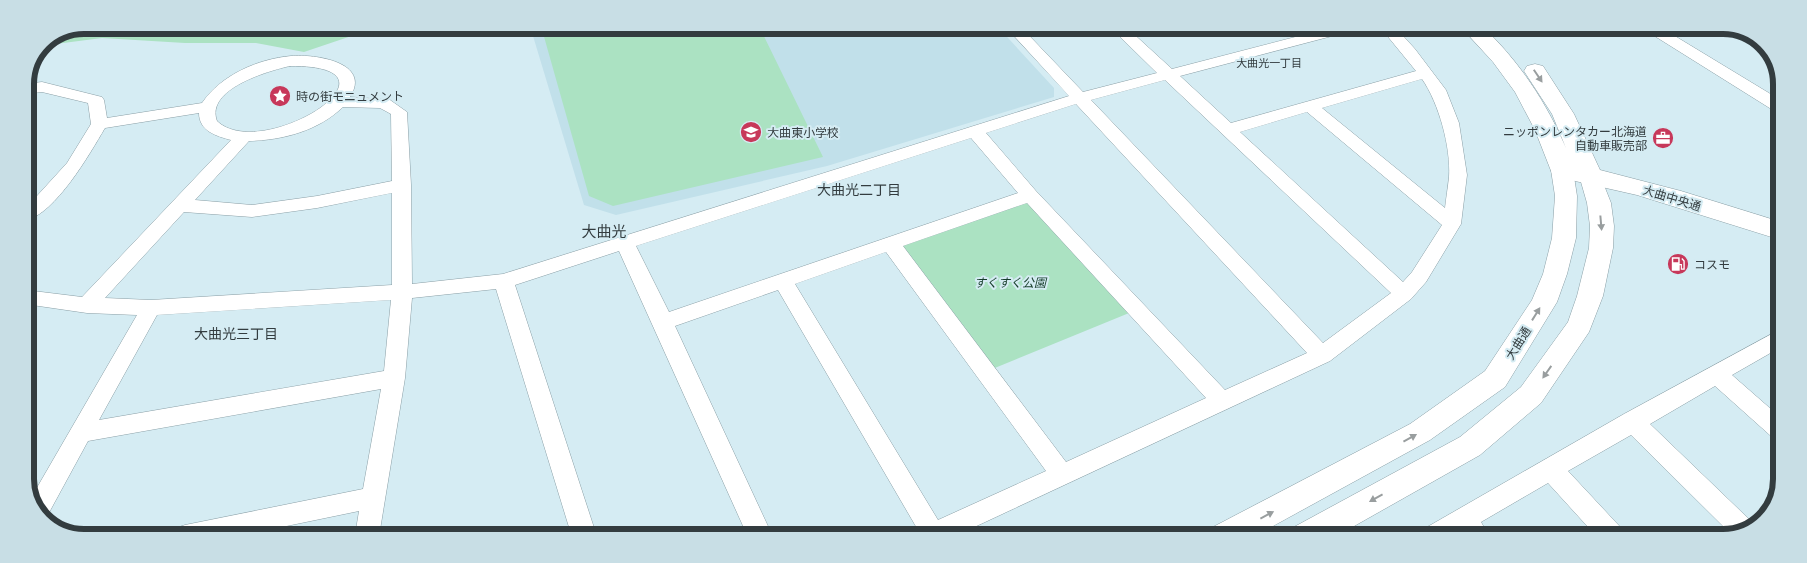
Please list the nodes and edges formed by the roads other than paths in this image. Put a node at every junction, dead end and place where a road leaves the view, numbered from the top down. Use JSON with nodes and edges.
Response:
{"nodes":[{"id":1,"x":1019,"y":34,"type":"edge"},
{"id":2,"x":1124,"y":34,"type":"edge"},
{"id":3,"x":1323,"y":34,"type":"edge"},
{"id":4,"x":1392,"y":34,"type":"edge"},
{"id":5,"x":1478,"y":34,"type":"edge"},
{"id":6,"x":1501,"y":34,"type":"edge"},
{"id":7,"x":1661,"y":34,"type":"edge"},
{"id":8,"x":1426,"y":73,"type":"junction"},
{"id":9,"x":1168,"y":75,"type":"junction"},
{"id":10,"x":34,"y":88,"type":"edge"},
{"id":11,"x":1079,"y":98,"type":"junction"},
{"id":12,"x":338,"y":102,"type":"junction"},
{"id":13,"x":1773,"y":102,"type":"edge"},
{"id":14,"x":1309,"y":106,"type":"junction"},
{"id":15,"x":208,"y":107,"type":"junction"},
{"id":16,"x":99,"y":124,"type":"junction"},
{"id":17,"x":1228,"y":130,"type":"junction"},
{"id":18,"x":975,"y":132,"type":"junction"},
{"id":19,"x":244,"y":136,"type":"junction"},
{"id":20,"x":1562,"y":170,"type":"junction"},
{"id":21,"x":1590,"y":175,"type":"junction"},
{"id":22,"x":402,"y":185,"type":"junction"},
{"id":23,"x":1030,"y":195,"type":"junction"},
{"id":24,"x":180,"y":204,"type":"junction"},
{"id":25,"x":34,"y":208,"type":"edge"},
{"id":26,"x":1452,"y":224,"type":"junction"},
{"id":27,"x":1773,"y":229,"type":"edge"},
{"id":28,"x":624,"y":243,"type":"junction"},
{"id":29,"x":891,"y":244,"type":"junction"},
{"id":30,"x":504,"y":281,"type":"junction"},
{"id":31,"x":784,"y":282,"type":"junction"},
{"id":32,"x":402,"y":292,"type":"junction"},
{"id":33,"x":1404,"y":294,"type":"junction"},
{"id":34,"x":34,"y":298,"type":"edge"},
{"id":35,"x":87,"y":305,"type":"junction"},
{"id":36,"x":151,"y":308,"type":"junction"},
{"id":37,"x":663,"y":322,"type":"junction"},
{"id":38,"x":1773,"y":342,"type":"edge"},
{"id":39,"x":1322,"y":355,"type":"junction"},
{"id":40,"x":1716,"y":374,"type":"junction"},
{"id":41,"x":394,"y":378,"type":"junction"},
{"id":42,"x":1222,"y":401,"type":"junction"},
{"id":43,"x":1632,"y":422,"type":"junction"},
{"id":44,"x":1773,"y":424,"type":"edge"},
{"id":45,"x":81,"y":433,"type":"junction"},
{"id":46,"x":1550,"y":468,"type":"junction"},
{"id":47,"x":1062,"y":475,"type":"junction"},
{"id":48,"x":374,"y":497,"type":"junction"},
{"id":49,"x":40,"y":504,"type":"edge"},
{"id":50,"x":1740,"y":527,"type":"edge"},
{"id":51,"x":219,"y":529,"type":"edge"},
{"id":52,"x":368,"y":529,"type":"edge"},
{"id":53,"x":582,"y":529,"type":"edge"},
{"id":54,"x":757,"y":529,"type":"edge"},
{"id":55,"x":926,"y":529,"type":"edge"},
{"id":56,"x":945,"y":529,"type":"edge"},
{"id":57,"x":1239,"y":529,"type":"edge"},
{"id":58,"x":1321,"y":529,"type":"edge"},
{"id":59,"x":1470,"y":529,"type":"edge"},
{"id":60,"x":1606,"y":529,"type":"edge"}],
"edges":[{"from":1,"to":11,"type":"street"},
{"from":2,"to":9,"type":"street"},
{"from":3,"to":9,"type":"street"},
{"from":4,"to":8,"type":"street"},
{"from":5,"to":20,"type":"main road","name":"大曲通"},
{"from":6,"to":21,"type":"main road","one_way":true},
{"from":7,"to":13,"type":"street"},
{"from":8,"to":14,"type":"street"},
{"from":8,"to":26,"type":"street"},
{"from":9,"to":11,"type":"street"},
{"from":9,"to":17,"type":"street"},
{"from":10,"to":16,"type":"street"},
{"from":11,"to":18,"type":"street"},
{"from":11,"to":39,"type":"street"},
{"from":12,"to":15,"type":"street"},
{"from":12,"to":19,"type":"street"},
{"from":12,"to":22,"type":"street"},
{"from":14,"to":17,"type":"street"},
{"from":14,"to":26,"type":"street"},
{"from":15,"to":16,"type":"street"},
{"from":15,"to":19,"type":"street"},
{"from":16,"to":25,"type":"street"},
{"from":17,"to":33,"type":"street"},
{"from":18,"to":23,"type":"street"},
{"from":18,"to":28,"type":"street"},
{"from":19,"to":24,"type":"street"},
{"from":20,"to":21,"type":"main road","name":"大曲中央通"},
{"from":57,"to":20,"type":"street","name":"大曲通","one_way":true},
{"from":21,"to":27,"type":"main road","name":"大曲中央通"},
{"from":21,"to":58,"type":"street","one_way":true},
{"from":22,"to":24,"type":"street"},
{"from":22,"to":32,"type":"street"},
{"from":23,"to":29,"type":"street"},
{"from":23,"to":42,"type":"street"},
{"from":24,"to":35,"type":"street"},
{"from":26,"to":33,"type":"street"},
{"from":28,"to":30,"type":"street"},
{"from":28,"to":37,"type":"street"},
{"from":29,"to":31,"type":"street"},
{"from":29,"to":47,"type":"street"},
{"from":30,"to":32,"type":"street"},
{"from":30,"to":53,"type":"street"},
{"from":31,"to":37,"type":"street"},
{"from":31,"to":55,"type":"street"},
{"from":32,"to":36,"type":"street"},
{"from":32,"to":41,"type":"street"},
{"from":33,"to":39,"type":"street"},
{"from":34,"to":35,"type":"street"},
{"from":35,"to":36,"type":"street"},
{"from":36,"to":45,"type":"street"},
{"from":37,"to":54,"type":"street"},
{"from":38,"to":40,"type":"street"},
{"from":39,"to":42,"type":"street"},
{"from":40,"to":43,"type":"street"},
{"from":40,"to":44,"type":"street"},
{"from":41,"to":45,"type":"street"},
{"from":41,"to":48,"type":"street"},
{"from":42,"to":47,"type":"street"},
{"from":43,"to":46,"type":"street"},
{"from":43,"to":50,"type":"street"},
{"from":45,"to":49,"type":"street"},
{"from":46,"to":59,"type":"street"},
{"from":46,"to":60,"type":"street"},
{"from":47,"to":56,"type":"street"},
{"from":48,"to":51,"type":"street"},
{"from":48,"to":52,"type":"street"}]}
